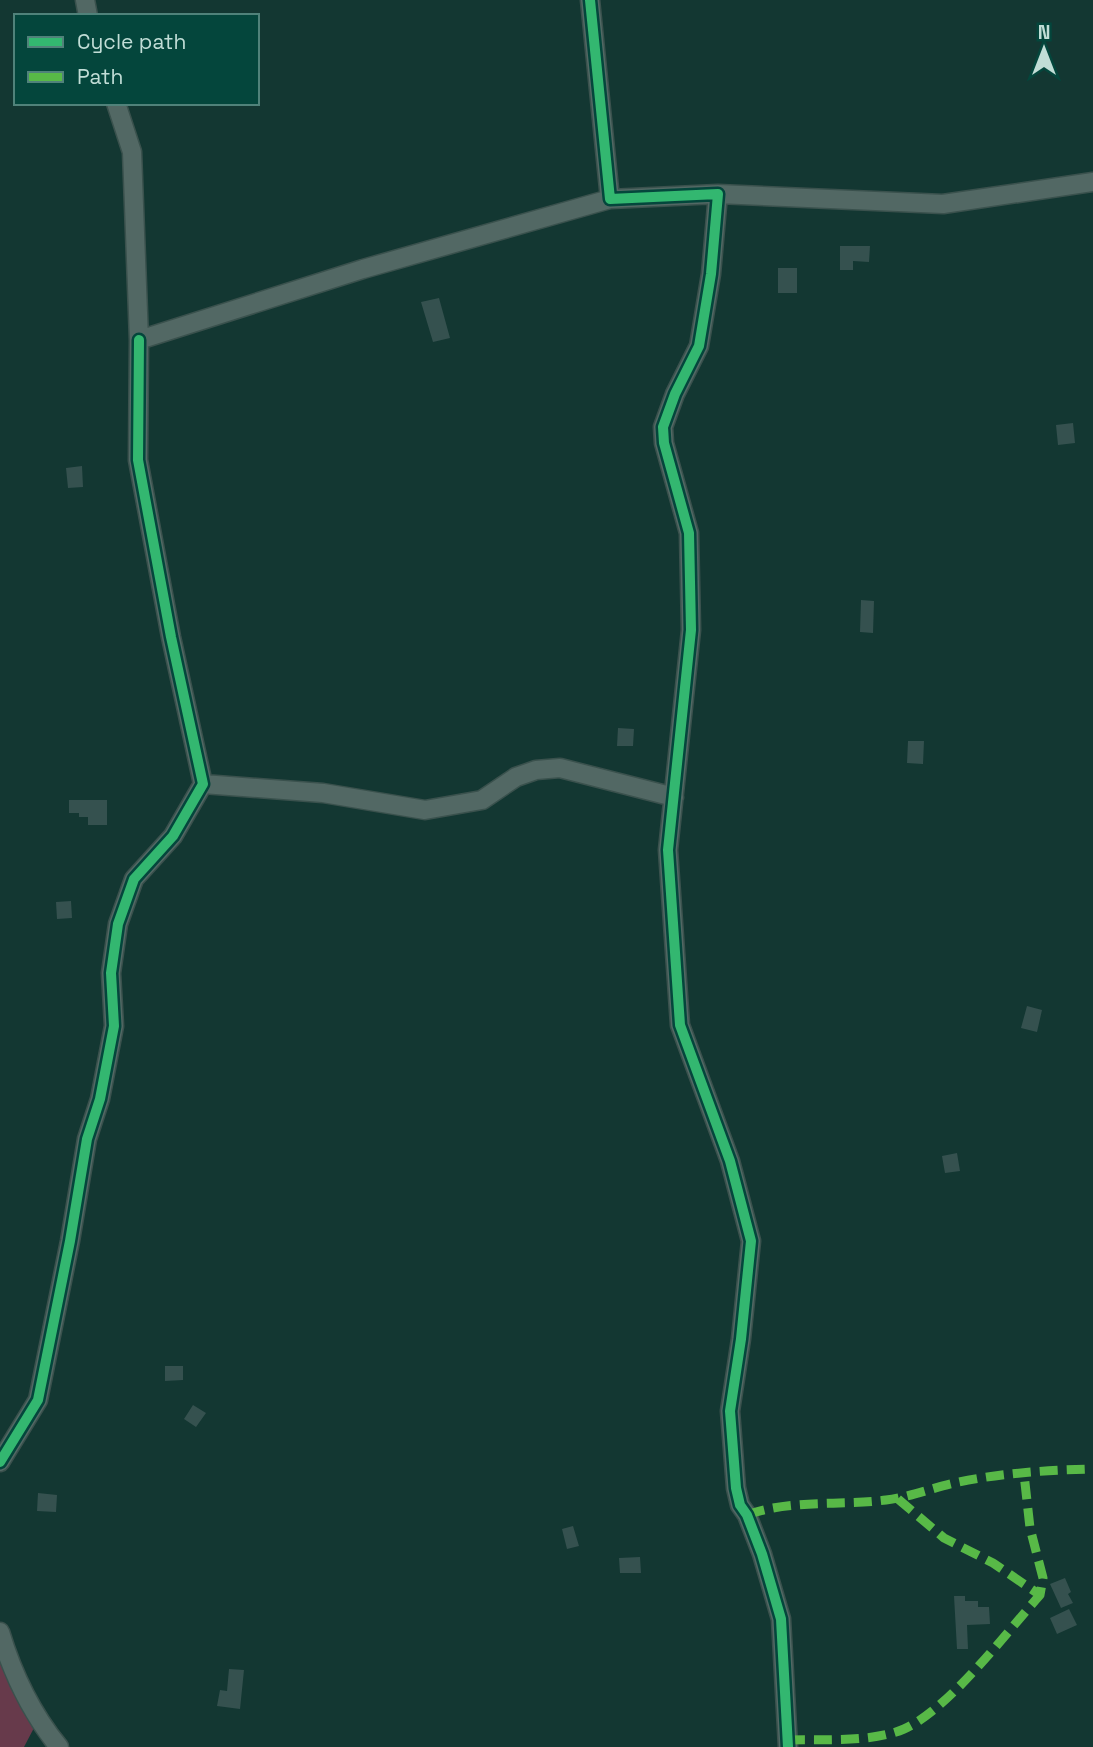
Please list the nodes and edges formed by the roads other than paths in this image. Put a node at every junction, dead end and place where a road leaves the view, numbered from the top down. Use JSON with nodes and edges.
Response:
{"nodes":[{"id":1,"x":590,"y":0,"type":"edge"},
{"id":2,"x":117,"y":105,"type":"edge"},
{"id":3,"x":1093,"y":182,"type":"edge"},
{"id":4,"x":718,"y":194,"type":"junction"},
{"id":5,"x":610,"y":199,"type":"junction"},
{"id":6,"x":139,"y":340,"type":"junction"},
{"id":7,"x":203,"y":784,"type":"junction"},
{"id":8,"x":674,"y":797,"type":"junction"},
{"id":9,"x":0,"y":1462,"type":"edge"},
{"id":10,"x":0,"y":1632,"type":"edge"},
{"id":11,"x":60,"y":1747,"type":"edge"},
{"id":12,"x":788,"y":1747,"type":"edge"}],
"edges":[{"from":1,"to":5,"type":"street"},
{"from":2,"to":6,"type":"street"},
{"from":3,"to":4,"type":"street"},
{"from":4,"to":5,"type":"street"},
{"from":4,"to":8,"type":"street"},
{"from":5,"to":6,"type":"street"},
{"from":6,"to":7,"type":"street"},
{"from":7,"to":8,"type":"street"},
{"from":7,"to":9,"type":"street"},
{"from":8,"to":12,"type":"street"},
{"from":10,"to":11,"type":"street"}]}
